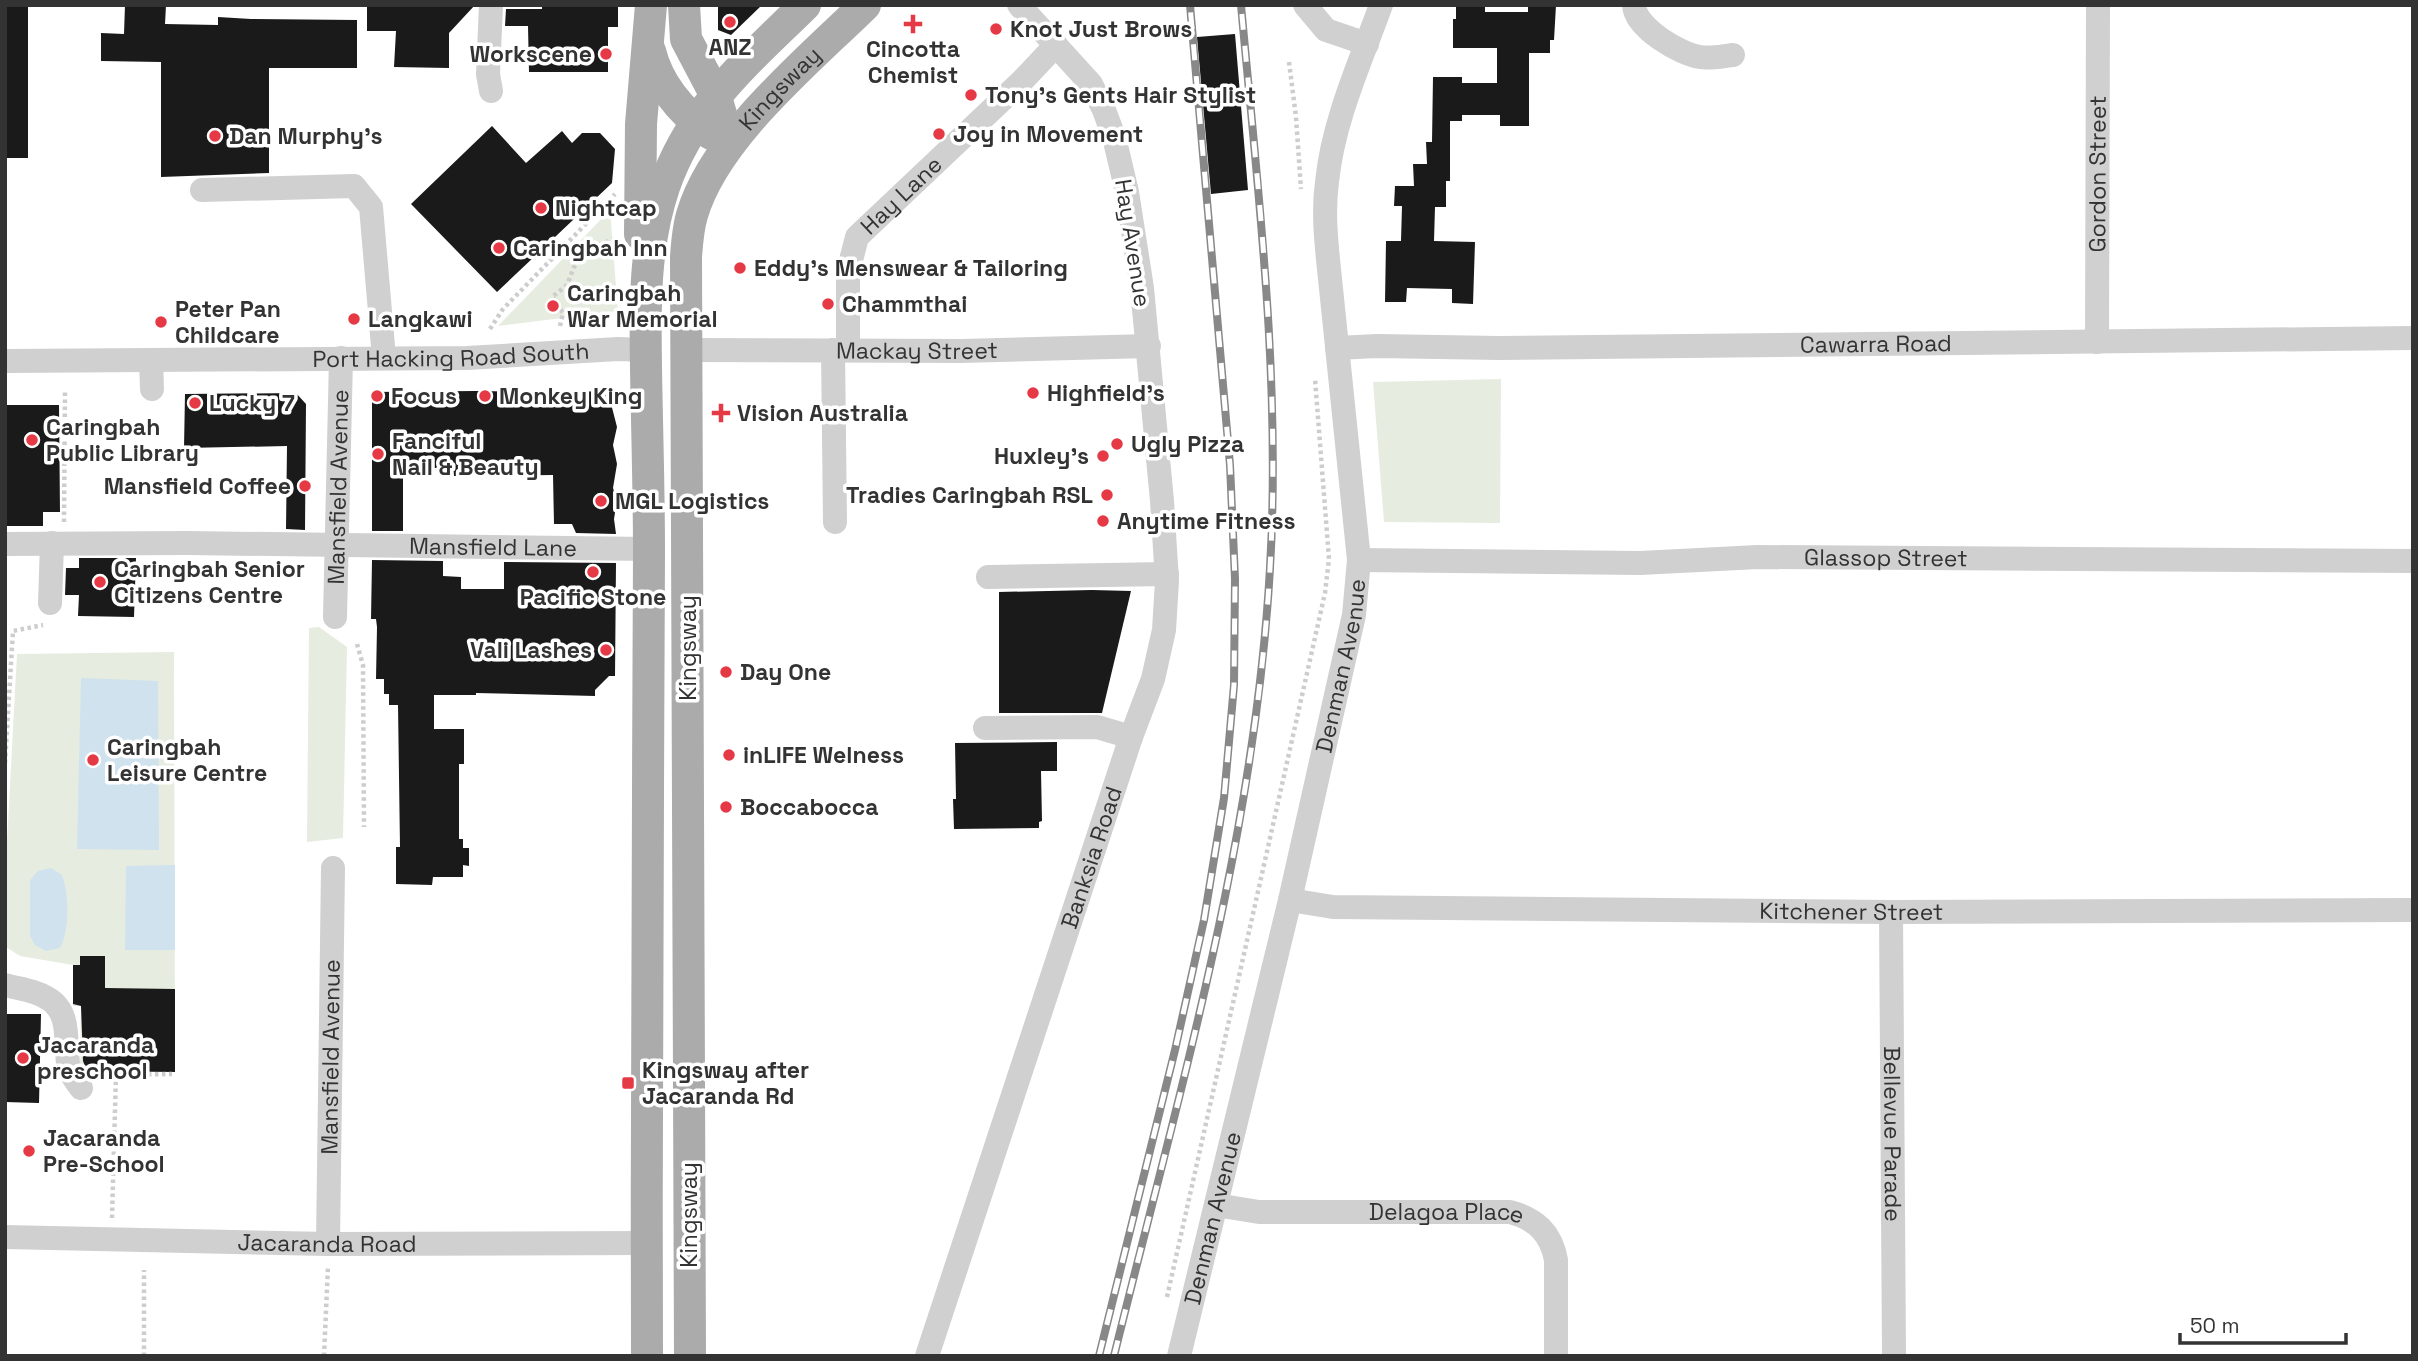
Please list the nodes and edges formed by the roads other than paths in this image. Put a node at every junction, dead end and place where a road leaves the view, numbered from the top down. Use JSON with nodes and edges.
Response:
{"nodes":[{"id":1,"x":491,"y":5,"type":"edge"},
{"id":2,"x":651,"y":5,"type":"edge"},
{"id":3,"x":684,"y":5,"type":"edge"},
{"id":4,"x":805,"y":5,"type":"edge"},
{"id":5,"x":865,"y":5,"type":"edge"},
{"id":6,"x":1019,"y":5,"type":"edge"},
{"id":7,"x":1305,"y":5,"type":"edge"},
{"id":8,"x":1381,"y":5,"type":"edge"},
{"id":9,"x":1634,"y":5,"type":"edge"},
{"id":10,"x":2098,"y":5,"type":"edge"},
{"id":11,"x":1367,"y":44,"type":"junction"},
{"id":12,"x":1056,"y":45,"type":"junction"},
{"id":13,"x":649,"y":46,"type":"junction"},
{"id":14,"x":1733,"y":55,"type":"dead end"},
{"id":15,"x":491,"y":90,"type":"dead end"},
{"id":16,"x":715,"y":94,"type":"junction"},
{"id":17,"x":696,"y":123,"type":"junction"},
{"id":18,"x":727,"y":147,"type":"junction"},
{"id":19,"x":202,"y":190,"type":"dead end"},
{"id":20,"x":2413,"y":338,"type":"edge"},
{"id":21,"x":2097,"y":342,"type":"junction"},
{"id":22,"x":645,"y":343,"type":"junction"},
{"id":23,"x":1149,"y":346,"type":"junction"},
{"id":24,"x":1337,"y":348,"type":"junction"},
{"id":25,"x":686,"y":349,"type":"junction"},
{"id":26,"x":841,"y":350,"type":"junction"},
{"id":27,"x":341,"y":358,"type":"junction"},
{"id":28,"x":384,"y":358,"type":"junction"},
{"id":29,"x":151,"y":360,"type":"junction"},
{"id":30,"x":5,"y":361,"type":"edge"},
{"id":31,"x":152,"y":389,"type":"dead end"},
{"id":32,"x":835,"y":522,"type":"dead end"},
{"id":33,"x":58,"y":542,"type":"junction"},
{"id":34,"x":5,"y":544,"type":"edge"},
{"id":35,"x":337,"y":545,"type":"junction"},
{"id":36,"x":649,"y":549,"type":"junction"},
{"id":37,"x":1359,"y":560,"type":"junction"},
{"id":38,"x":2413,"y":561,"type":"edge"},
{"id":39,"x":1167,"y":574,"type":"junction"},
{"id":40,"x":988,"y":577,"type":"dead end"},
{"id":41,"x":49,"y":614,"type":"road end"},
{"id":42,"x":335,"y":617,"type":"dead end"},
{"id":43,"x":985,"y":728,"type":"dead end"},
{"id":44,"x":1131,"y":737,"type":"junction"},
{"id":45,"x":332,"y":868,"type":"dead end"},
{"id":46,"x":1290,"y":900,"type":"junction"},
{"id":47,"x":2413,"y":910,"type":"edge"},
{"id":48,"x":1891,"y":912,"type":"junction"},
{"id":49,"x":5,"y":985,"type":"edge"},
{"id":50,"x":81,"y":1088,"type":"dead end"},
{"id":51,"x":1216,"y":1205,"type":"junction"},
{"id":52,"x":5,"y":1237,"type":"edge"},
{"id":53,"x":689,"y":1242,"type":"junction"},
{"id":54,"x":648,"y":1243,"type":"junction"},
{"id":55,"x":328,"y":1244,"type":"junction"},
{"id":56,"x":647,"y":1356,"type":"edge"},
{"id":57,"x":690,"y":1356,"type":"edge"},
{"id":58,"x":927,"y":1356,"type":"edge"},
{"id":59,"x":1179,"y":1356,"type":"edge"},
{"id":60,"x":1556,"y":1356,"type":"edge"},
{"id":61,"x":1894,"y":1356,"type":"edge"}],
"edges":[{"from":1,"to":15,"type":"street"},
{"from":2,"to":13,"type":"main road"},
{"from":3,"to":16,"type":"main road"},
{"from":4,"to":16,"type":"main road","name":"Kingsway"},
{"from":5,"to":18,"type":"main road","name":"Kingsway"},
{"from":6,"to":12,"type":"street","name":"Hay Avenue"},
{"from":7,"to":11,"type":"street"},
{"from":8,"to":11,"type":"street"},
{"from":9,"to":14,"type":"street"},
{"from":10,"to":21,"type":"street","name":"Gordon Street"},
{"from":11,"to":24,"type":"street","name":"Denman Avenue"},
{"from":12,"to":23,"type":"street","name":"Hay Avenue"},
{"from":12,"to":26,"type":"street","name":"Hay Lane"},
{"from":13,"to":17,"type":"main road"},
{"from":13,"to":22,"type":"main road"},
{"from":16,"to":17,"type":"main road","name":"Kingsway"},
{"from":16,"to":18,"type":"main road"},
{"from":17,"to":18,"type":"main road"},
{"from":17,"to":22,"type":"main road","name":"Kingsway"},
{"from":18,"to":25,"type":"main road","name":"Kingsway"},
{"from":19,"to":28,"type":"street"},
{"from":20,"to":21,"type":"street","name":"Cawarra Road"},
{"from":21,"to":24,"type":"street","name":"Cawarra Road"},
{"from":22,"to":25,"type":"main road","name":"Port Hacking Road South"},
{"from":22,"to":28,"type":"street","name":"Port Hacking Road South"},
{"from":22,"to":36,"type":"main road","name":"Kingsway"},
{"from":23,"to":26,"type":"street","name":"Mackay Street"},
{"from":23,"to":39,"type":"street","name":"Banksia Road"},
{"from":24,"to":37,"type":"street","name":"Denman Avenue"},
{"from":25,"to":26,"type":"street","name":"Mackay Street"},
{"from":25,"to":53,"type":"main road","name":"Kingsway"},
{"from":26,"to":32,"type":"street","name":"Hay Lane"},
{"from":27,"to":28,"type":"street","name":"Port Hacking Road South"},
{"from":27,"to":29,"type":"street","name":"Port Hacking Road South"},
{"from":27,"to":35,"type":"street","name":"Mansfield Avenue"},
{"from":29,"to":30,"type":"street","name":"Port Hacking Road South"},
{"from":29,"to":31,"type":"street"},
{"from":33,"to":34,"type":"street","name":"Mansfield Lane"},
{"from":33,"to":35,"type":"street","name":"Mansfield Lane"},
{"from":33,"to":41,"type":"street"},
{"from":35,"to":36,"type":"street","name":"Mansfield Lane"},
{"from":35,"to":42,"type":"street","name":"Mansfield Avenue"},
{"from":36,"to":54,"type":"main road","name":"Kingsway"},
{"from":37,"to":38,"type":"street","name":"Glassop Street"},
{"from":37,"to":46,"type":"street","name":"Denman Avenue"},
{"from":39,"to":40,"type":"street"},
{"from":39,"to":44,"type":"street","name":"Banksia Road"},
{"from":43,"to":44,"type":"street"},
{"from":44,"to":58,"type":"street","name":"Banksia Road"},
{"from":45,"to":55,"type":"street","name":"Mansfield Avenue"},
{"from":46,"to":48,"type":"street","name":"Kitchener Street"},
{"from":46,"to":51,"type":"street","name":"Denman Avenue"},
{"from":47,"to":48,"type":"street","name":"Kitchener Street"},
{"from":48,"to":61,"type":"street","name":"Bellevue Parade"},
{"from":49,"to":50,"type":"street"},
{"from":51,"to":59,"type":"street","name":"Denman Avenue"},
{"from":51,"to":60,"type":"street","name":"Delagoa Place"},
{"from":52,"to":55,"type":"street","name":"Jacaranda Road"},
{"from":53,"to":54,"type":"main road"},
{"from":53,"to":57,"type":"main road","name":"Kingsway"},
{"from":54,"to":55,"type":"street","name":"Jacaranda Road"},
{"from":54,"to":56,"type":"main road","name":"Kingsway"}]}
